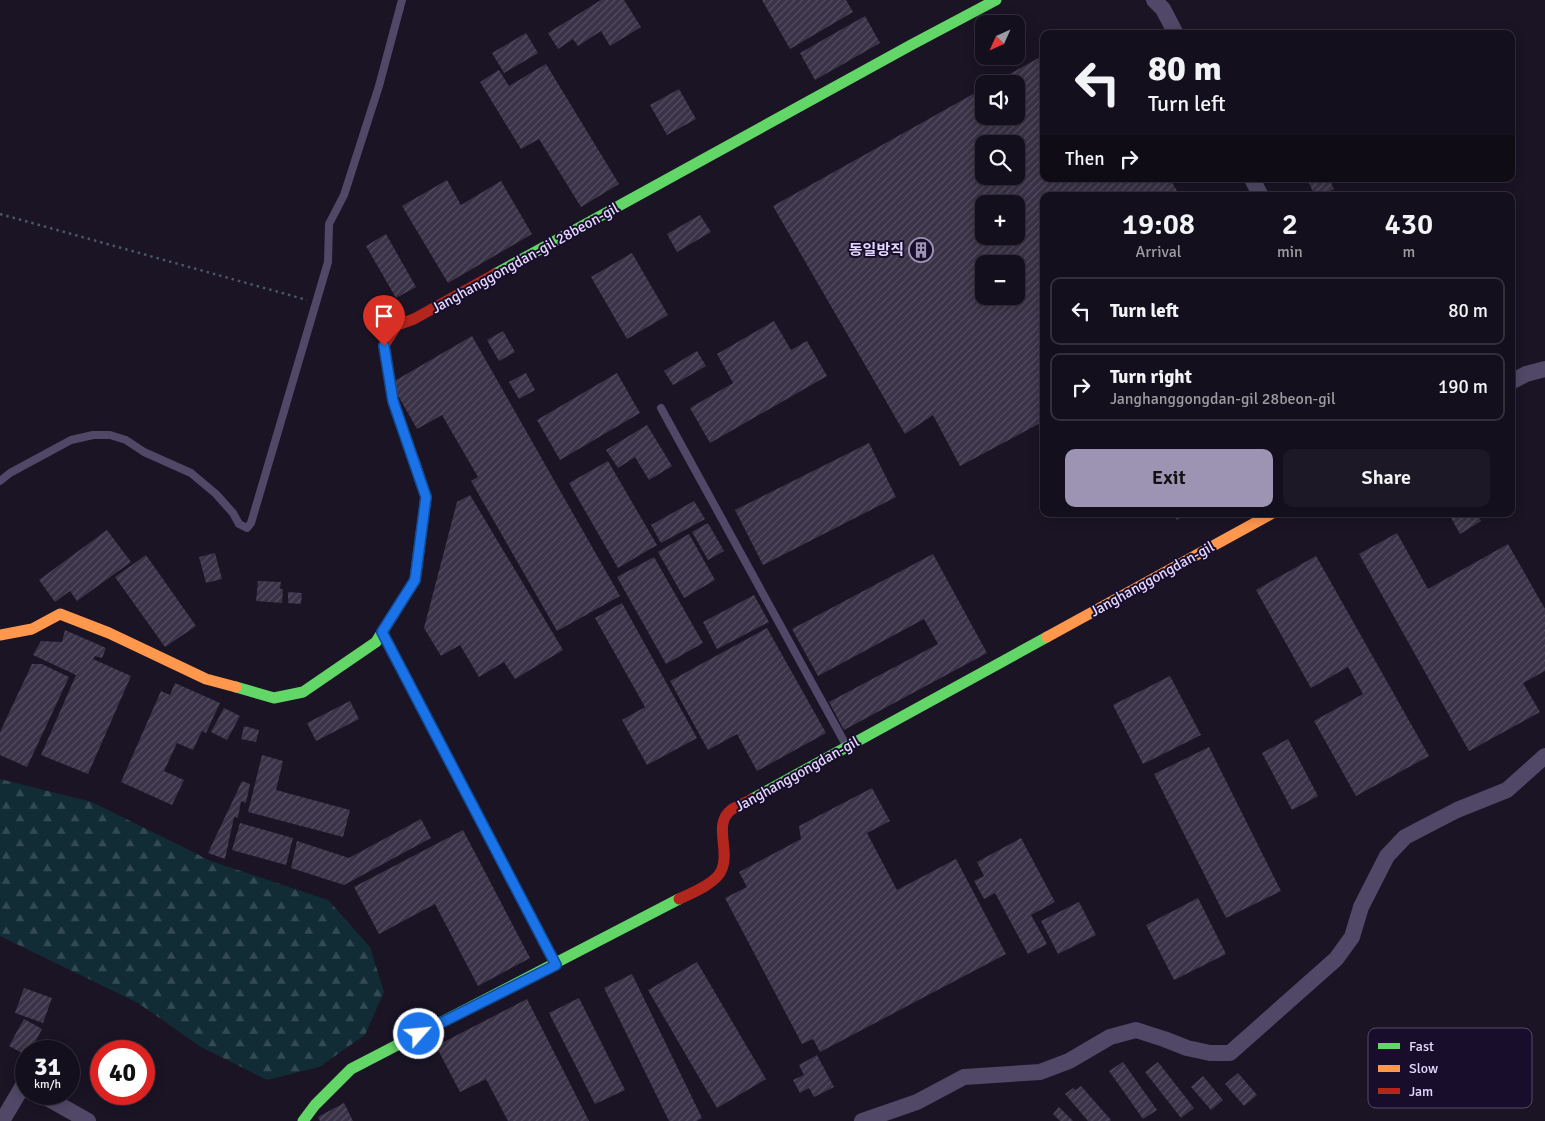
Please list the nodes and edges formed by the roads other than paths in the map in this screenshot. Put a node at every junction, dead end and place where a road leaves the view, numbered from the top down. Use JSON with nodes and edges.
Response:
{"nodes":[{"id":1,"x":402,"y":0,"type":"edge"},
{"id":2,"x":996,"y":0,"type":"edge"},
{"id":3,"x":1154,"y":0,"type":"edge"},
{"id":4,"x":1174,"y":30,"type":"edge"},
{"id":5,"x":1545,"y":369,"type":"edge"},
{"id":6,"x":1515,"y":380,"type":"edge"},
{"id":7,"x":661,"y":408,"type":"dead end"},
{"id":8,"x":0,"y":481,"type":"edge"},
{"id":9,"x":1266,"y":517,"type":"edge"},
{"id":10,"x":382,"y":632,"type":"junction"},
{"id":11,"x":0,"y":635,"type":"edge"},
{"id":12,"x":847,"y":746,"type":"junction"},
{"id":13,"x":1545,"y":756,"type":"edge"},
{"id":14,"x":556,"y":965,"type":"junction"},
{"id":15,"x":15,"y":1099,"type":"edge"},
{"id":16,"x":60,"y":1105,"type":"edge"},
{"id":17,"x":2,"y":1121,"type":"edge"},
{"id":18,"x":88,"y":1121,"type":"edge"},
{"id":19,"x":303,"y":1121,"type":"edge"},
{"id":20,"x":862,"y":1121,"type":"edge"}],
"edges":[{"from":1,"to":8,"type":"lane"},
{"from":2,"to":10,"type":"street","name":"Janghanggongdan-gil 28beon-gil"},
{"from":3,"to":4,"type":"street"},
{"from":5,"to":6,"type":"street"},
{"from":7,"to":12,"type":"lane"},
{"from":9,"to":12,"type":"street","name":"Janghanggongdan-gil"},
{"from":10,"to":11,"type":"street","name":"Janghanggongdan-gil 28beon-gil"},
{"from":10,"to":14,"type":"lane"},
{"from":12,"to":14,"type":"street","name":"Janghanggongdan-gil"},
{"from":13,"to":20,"type":"street"},
{"from":14,"to":19,"type":"street","name":"Janghanggongdan-gil"},
{"from":15,"to":17,"type":"street"},
{"from":16,"to":18,"type":"street"}]}
